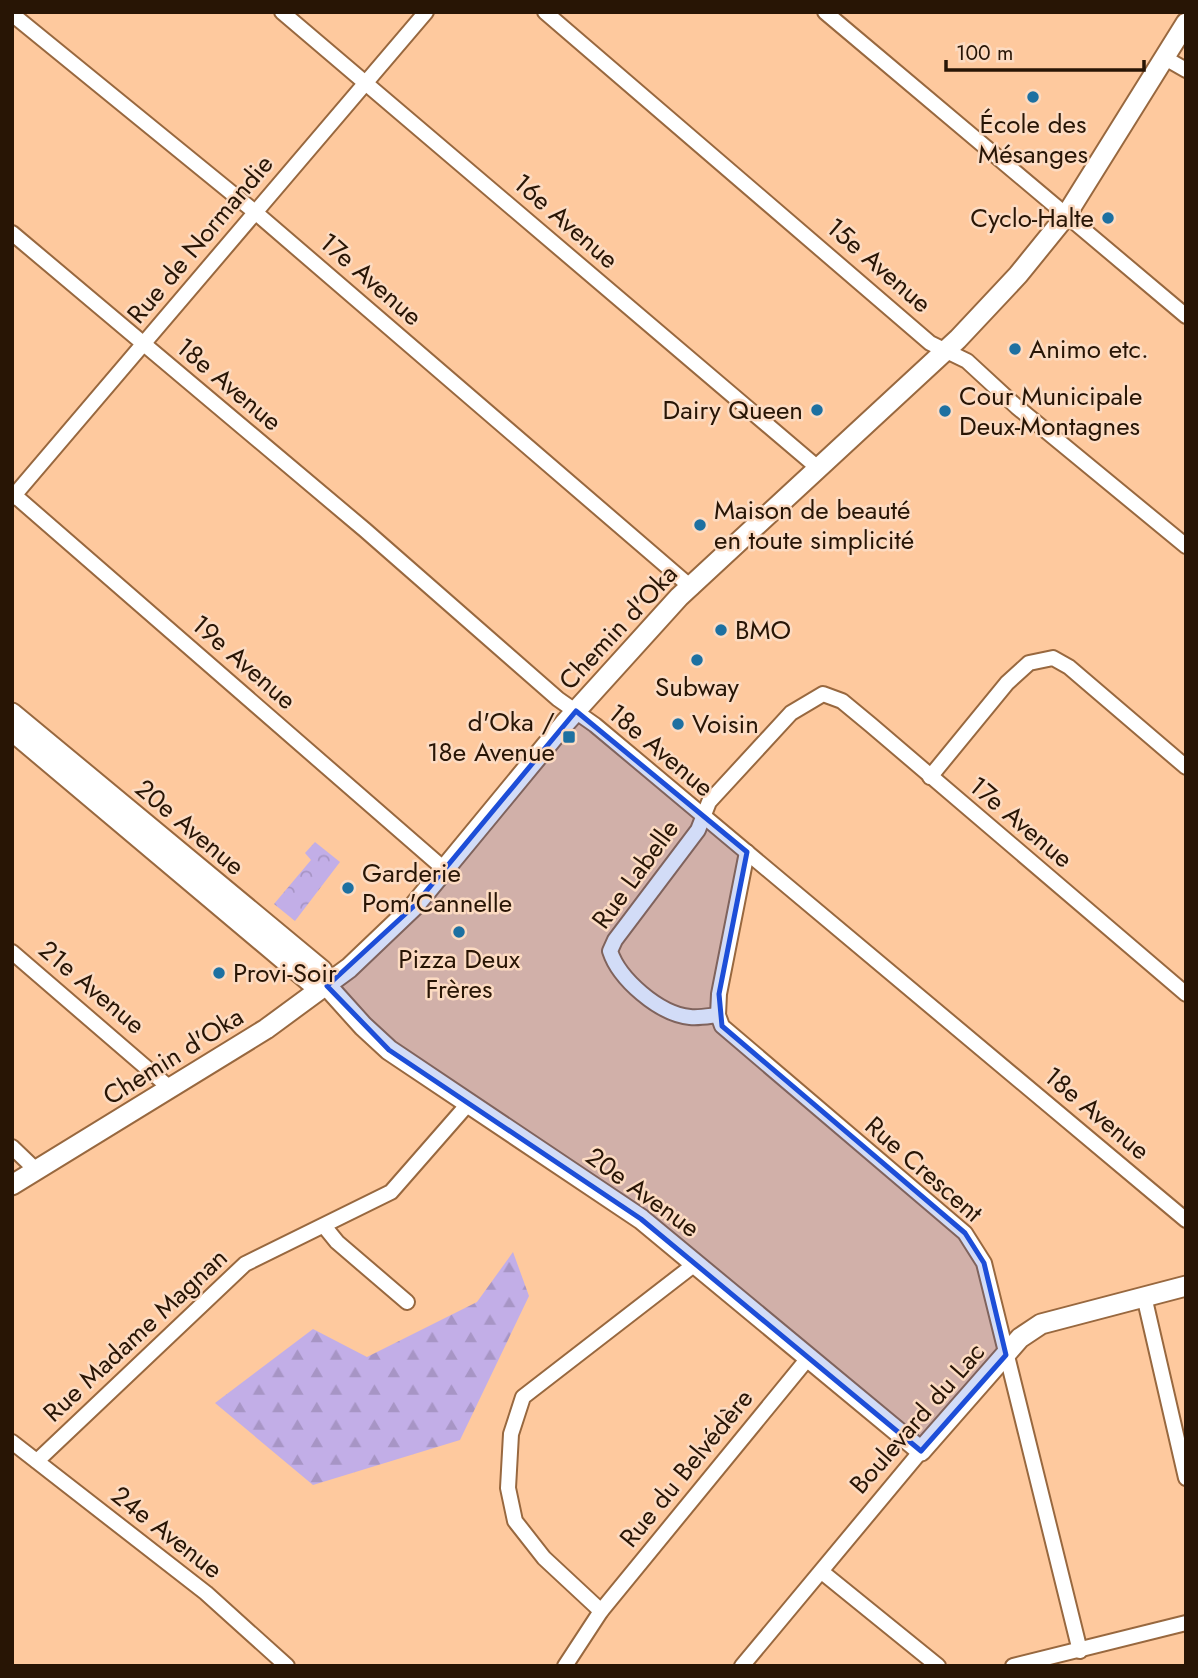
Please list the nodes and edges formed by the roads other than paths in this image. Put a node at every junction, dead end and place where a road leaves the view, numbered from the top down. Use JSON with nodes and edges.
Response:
{"nodes":[{"id":1,"x":282,"y":12,"type":"edge"},
{"id":2,"x":426,"y":12,"type":"edge"},
{"id":3,"x":545,"y":12,"type":"edge"},
{"id":4,"x":825,"y":12,"type":"edge"},
{"id":5,"x":12,"y":13,"type":"edge"},
{"id":6,"x":1186,"y":23,"type":"edge"},
{"id":7,"x":1165,"y":58,"type":"junction"},
{"id":8,"x":1186,"y":70,"type":"edge"},
{"id":9,"x":365,"y":82,"type":"junction"},
{"id":10,"x":255,"y":212,"type":"junction"},
{"id":11,"x":1066,"y":215,"type":"junction"},
{"id":12,"x":12,"y":233,"type":"edge"},
{"id":13,"x":1186,"y":316,"type":"edge"},
{"id":14,"x":144,"y":344,"type":"junction"},
{"id":15,"x":946,"y":350,"type":"junction"},
{"id":16,"x":818,"y":468,"type":"junction"},
{"id":17,"x":13,"y":496,"type":"edge"},
{"id":18,"x":1186,"y":545,"type":"edge"},
{"id":19,"x":692,"y":588,"type":"junction"},
{"id":20,"x":576,"y":712,"type":"junction"},
{"id":21,"x":12,"y":713,"type":"edge"},
{"id":22,"x":12,"y":731,"type":"edge"},
{"id":23,"x":1186,"y":767,"type":"edge"},
{"id":24,"x":930,"y":777,"type":"junction"},
{"id":25,"x":702,"y":817,"type":"junction"},
{"id":26,"x":747,"y":852,"type":"junction"},
{"id":27,"x":443,"y":868,"type":"junction"},
{"id":28,"x":12,"y":952,"type":"edge"},
{"id":29,"x":327,"y":986,"type":"junction"},
{"id":30,"x":1186,"y":994,"type":"edge"},
{"id":31,"x":718,"y":1015,"type":"junction"},
{"id":32,"x":171,"y":1088,"type":"junction"},
{"id":33,"x":468,"y":1104,"type":"junction"},
{"id":34,"x":12,"y":1147,"type":"edge"},
{"id":35,"x":36,"y":1170,"type":"junction"},
{"id":36,"x":12,"y":1185,"type":"edge"},
{"id":37,"x":1186,"y":1220,"type":"edge"},
{"id":38,"x":324,"y":1226,"type":"junction"},
{"id":39,"x":695,"y":1264,"type":"junction"},
{"id":40,"x":1186,"y":1286,"type":"edge"},
{"id":41,"x":1144,"y":1296,"type":"junction"},
{"id":42,"x":407,"y":1302,"type":"dead end"},
{"id":43,"x":1006,"y":1355,"type":"junction"},
{"id":44,"x":809,"y":1357,"type":"junction"},
{"id":45,"x":12,"y":1443,"type":"edge"},
{"id":46,"x":921,"y":1451,"type":"junction"},
{"id":47,"x":37,"y":1461,"type":"junction"},
{"id":48,"x":1186,"y":1478,"type":"edge"},
{"id":49,"x":822,"y":1572,"type":"junction"},
{"id":50,"x":601,"y":1611,"type":"junction"},
{"id":51,"x":1186,"y":1623,"type":"edge"},
{"id":52,"x":1080,"y":1651,"type":"junction"},
{"id":53,"x":287,"y":1666,"type":"edge"},
{"id":54,"x":565,"y":1666,"type":"edge"},
{"id":55,"x":743,"y":1666,"type":"edge"},
{"id":56,"x":938,"y":1666,"type":"edge"},
{"id":57,"x":1013,"y":1666,"type":"edge"}],
"edges":[{"from":1,"to":9,"type":"street","name":"16e Avenue"},
{"from":2,"to":9,"type":"street","name":"Rue de Normandie"},
{"from":3,"to":15,"type":"street","name":"15e Avenue"},
{"from":4,"to":11,"type":"street"},
{"from":5,"to":10,"type":"street","name":"17e Avenue"},
{"from":6,"to":7,"type":"street","name":"Chemin d'Oka"},
{"from":7,"to":8,"type":"street"},
{"from":7,"to":11,"type":"street","name":"Chemin d'Oka"},
{"from":9,"to":10,"type":"street","name":"Rue de Normandie"},
{"from":9,"to":16,"type":"street","name":"16e Avenue"},
{"from":10,"to":14,"type":"street","name":"Rue de Normandie"},
{"from":10,"to":19,"type":"street","name":"17e Avenue"},
{"from":11,"to":13,"type":"street"},
{"from":11,"to":15,"type":"street","name":"Chemin d'Oka"},
{"from":12,"to":14,"type":"street","name":"18e Avenue"},
{"from":14,"to":17,"type":"street","name":"Rue de Normandie"},
{"from":14,"to":20,"type":"street","name":"18e Avenue"},
{"from":15,"to":16,"type":"street","name":"Chemin d'Oka"},
{"from":15,"to":18,"type":"street","name":"15e Avenue"},
{"from":16,"to":19,"type":"street","name":"Chemin d'Oka"},
{"from":17,"to":27,"type":"street","name":"19e Avenue"},
{"from":19,"to":20,"type":"street","name":"Chemin d'Oka"},
{"from":20,"to":25,"type":"street","name":"18e Avenue"},
{"from":20,"to":27,"type":"street","name":"Chemin d'Oka"},
{"from":21,"to":29,"type":"street","name":"20e Avenue"},
{"from":22,"to":29,"type":"street","name":"20e Avenue"},
{"from":23,"to":24,"type":"street"},
{"from":24,"to":25,"type":"street","name":"17e Avenue"},
{"from":24,"to":30,"type":"street","name":"17e Avenue"},
{"from":25,"to":26,"type":"street","name":"18e Avenue"},
{"from":25,"to":31,"type":"street","name":"Rue Labelle"},
{"from":26,"to":31,"type":"street"},
{"from":26,"to":37,"type":"street","name":"18e Avenue"},
{"from":27,"to":29,"type":"street","name":"Chemin d'Oka"},
{"from":28,"to":32,"type":"street","name":"21e Avenue"},
{"from":29,"to":32,"type":"street","name":"Chemin d'Oka"},
{"from":29,"to":33,"type":"street","name":"20e Avenue"},
{"from":31,"to":43,"type":"street","name":"Rue Crescent"},
{"from":32,"to":35,"type":"street","name":"Chemin d'Oka"},
{"from":33,"to":38,"type":"street","name":"Rue Madame Magnan"},
{"from":33,"to":39,"type":"street","name":"20e Avenue"},
{"from":34,"to":35,"type":"street"},
{"from":35,"to":36,"type":"street","name":"Chemin d'Oka"},
{"from":38,"to":42,"type":"street"},
{"from":38,"to":47,"type":"street","name":"Rue Madame Magnan"},
{"from":39,"to":44,"type":"street","name":"20e Avenue"},
{"from":39,"to":50,"type":"street"},
{"from":40,"to":41,"type":"street","name":"Boulevard du Lac"},
{"from":41,"to":43,"type":"street","name":"Boulevard du Lac"},
{"from":41,"to":48,"type":"street"},
{"from":43,"to":46,"type":"street","name":"Boulevard du Lac"},
{"from":43,"to":52,"type":"street","name":"Rue Crescent"},
{"from":44,"to":46,"type":"street","name":"20e Avenue"},
{"from":44,"to":50,"type":"street","name":"Rue du Belvédère"},
{"from":45,"to":47,"type":"street","name":"24e Avenue"},
{"from":46,"to":49,"type":"street","name":"Boulevard du Lac"},
{"from":47,"to":53,"type":"street","name":"24e Avenue"},
{"from":49,"to":55,"type":"street","name":"Boulevard du Lac"},
{"from":49,"to":56,"type":"street"},
{"from":50,"to":54,"type":"street","name":"Rue du Belvédère"},
{"from":51,"to":52,"type":"street"},
{"from":52,"to":57,"type":"street"}]}
